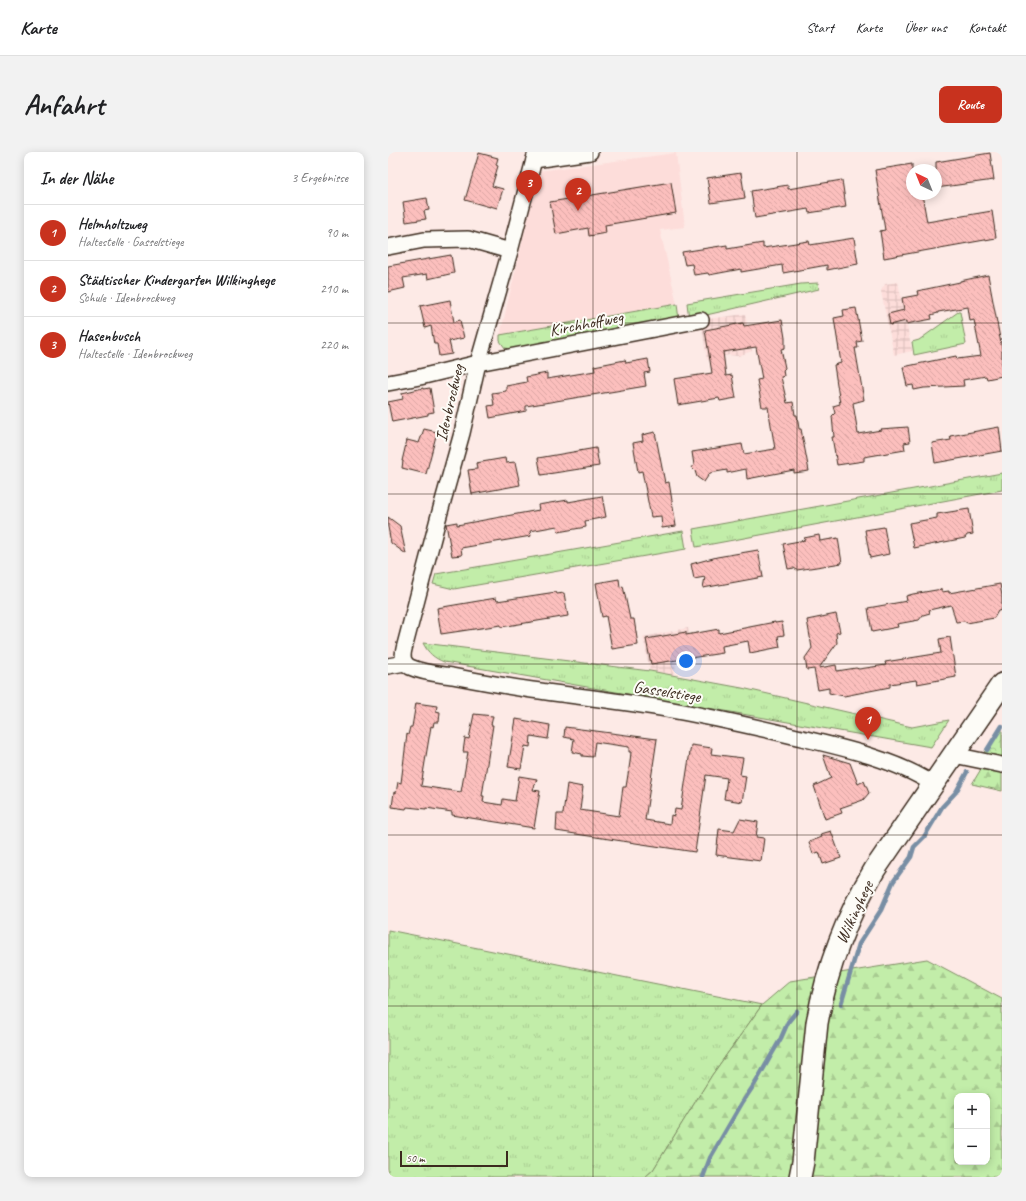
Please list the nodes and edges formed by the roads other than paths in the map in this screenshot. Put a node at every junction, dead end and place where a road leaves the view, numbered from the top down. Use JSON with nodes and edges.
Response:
{"nodes":[{"id":1,"x":590,"y":152,"type":"edge"},
{"id":2,"x":535,"y":156,"type":"edge"},
{"id":3,"x":388,"y":247,"type":"edge"},
{"id":4,"x":510,"y":252,"type":"junction"},
{"id":5,"x":701,"y":320,"type":"dead end"},
{"id":6,"x":478,"y":363,"type":"junction"},
{"id":7,"x":388,"y":383,"type":"edge"},
{"id":8,"x":405,"y":663,"type":"junction"},
{"id":9,"x":388,"y":666,"type":"edge"},
{"id":10,"x":1002,"y":684,"type":"edge"},
{"id":11,"x":954,"y":754,"type":"junction"},
{"id":12,"x":1002,"y":765,"type":"edge"},
{"id":13,"x":933,"y":784,"type":"junction"},
{"id":14,"x":800,"y":1177,"type":"edge"}],
"edges":[{"from":1,"to":2,"type":"street"},
{"from":2,"to":4,"type":"street","name":"Idenbrockweg"},
{"from":3,"to":4,"type":"street"},
{"from":4,"to":6,"type":"street","name":"Idenbrockweg"},
{"from":5,"to":6,"type":"street","name":"Kirchhoffweg"},
{"from":6,"to":7,"type":"street","name":"Kirchhoffweg"},
{"from":6,"to":8,"type":"street","name":"Idenbrockweg"},
{"from":8,"to":9,"type":"street"},
{"from":8,"to":13,"type":"street","name":"Gasselstiege"},
{"from":10,"to":11,"type":"street","name":"Wilkinghege"},
{"from":11,"to":12,"type":"street"},
{"from":11,"to":13,"type":"street","name":"Wilkinghege"},
{"from":13,"to":14,"type":"street","name":"Wilkinghege"}]}
